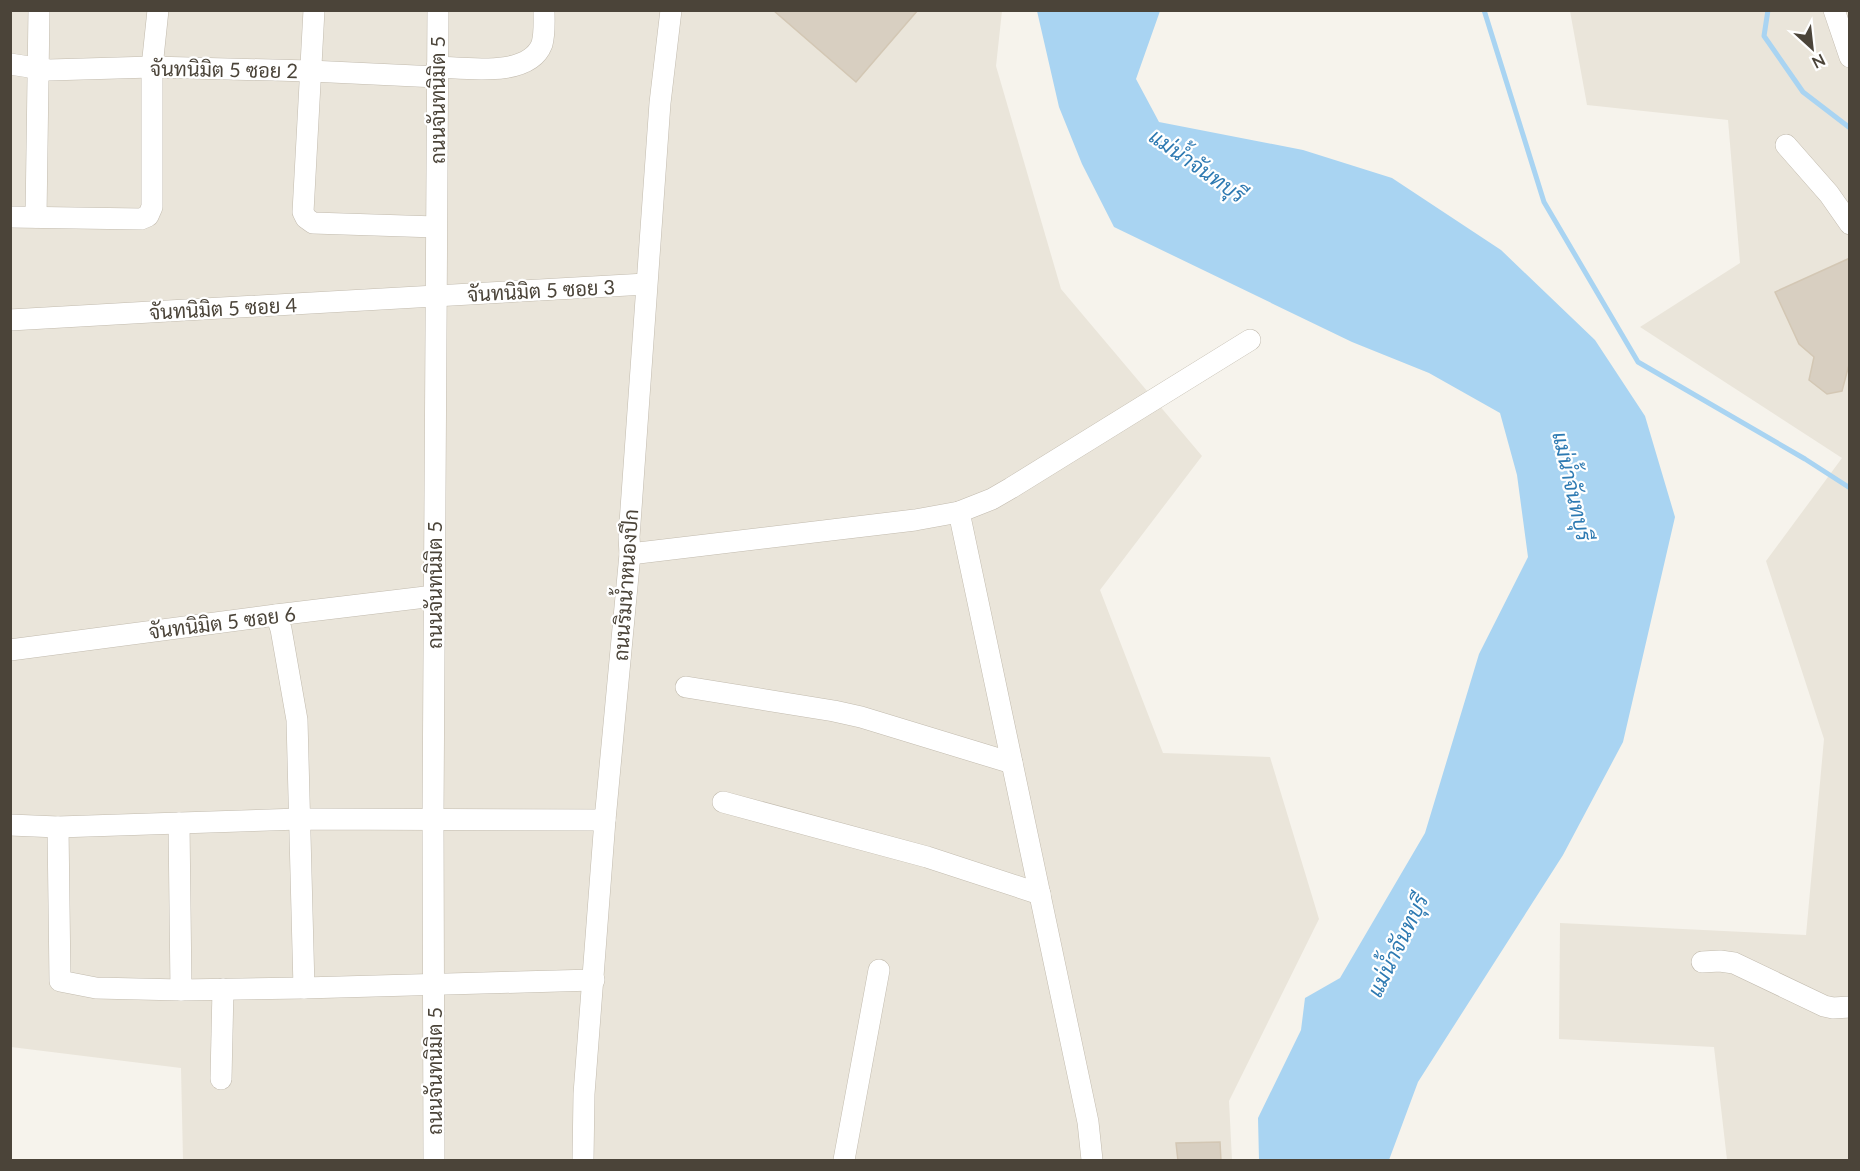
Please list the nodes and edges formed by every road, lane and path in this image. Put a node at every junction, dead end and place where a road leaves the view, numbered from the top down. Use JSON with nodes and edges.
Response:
{"nodes":[{"id":1,"x":39,"y":10,"type":"edge"},
{"id":2,"x":158,"y":10,"type":"edge"},
{"id":3,"x":314,"y":10,"type":"edge"},
{"id":4,"x":438,"y":10,"type":"edge"},
{"id":5,"x":544,"y":10,"type":"edge"},
{"id":6,"x":671,"y":10,"type":"edge"},
{"id":7,"x":1834,"y":10,"type":"edge"},
{"id":8,"x":1850,"y":57,"type":"edge"},
{"id":9,"x":10,"y":64,"type":"edge"},
{"id":10,"x":152,"y":67,"type":"junction"},
{"id":11,"x":39,"y":68,"type":"junction"},
{"id":12,"x":310,"y":70,"type":"junction"},
{"id":13,"x":437,"y":72,"type":"junction"},
{"id":14,"x":1786,"y":145,"type":"dead end"},
{"id":15,"x":10,"y":217,"type":"edge"},
{"id":16,"x":36,"y":217,"type":"junction"},
{"id":17,"x":1850,"y":224,"type":"edge"},
{"id":18,"x":436,"y":227,"type":"junction"},
{"id":19,"x":646,"y":284,"type":"junction"},
{"id":20,"x":436,"y":296,"type":"junction"},
{"id":21,"x":10,"y":320,"type":"edge"},
{"id":22,"x":1250,"y":340,"type":"dead end"},
{"id":23,"x":959,"y":512,"type":"junction"},
{"id":24,"x":630,"y":554,"type":"junction"},
{"id":25,"x":434,"y":596,"type":"junction"},
{"id":26,"x":276,"y":615,"type":"junction"},
{"id":27,"x":10,"y":650,"type":"edge"},
{"id":28,"x":686,"y":687,"type":"dead end"},
{"id":29,"x":1012,"y":764,"type":"junction"},
{"id":30,"x":723,"y":802,"type":"dead end"},
{"id":31,"x":433,"y":818,"type":"junction"},
{"id":32,"x":300,"y":819,"type":"junction"},
{"id":33,"x":605,"y":820,"type":"junction"},
{"id":34,"x":178,"y":823,"type":"junction"},
{"id":35,"x":10,"y":825,"type":"edge"},
{"id":36,"x":58,"y":827,"type":"junction"},
{"id":37,"x":1040,"y":894,"type":"junction"},
{"id":38,"x":1701,"y":962,"type":"dead end"},
{"id":39,"x":879,"y":970,"type":"dead end"},
{"id":40,"x":594,"y":980,"type":"junction"},
{"id":41,"x":433,"y":985,"type":"junction"},
{"id":42,"x":304,"y":988,"type":"junction"},
{"id":43,"x":223,"y":989,"type":"junction"},
{"id":44,"x":181,"y":990,"type":"junction"},
{"id":45,"x":1850,"y":1007,"type":"edge"},
{"id":46,"x":221,"y":1079,"type":"dead end"},
{"id":47,"x":434,"y":1161,"type":"edge"},
{"id":48,"x":584,"y":1161,"type":"edge"},
{"id":49,"x":844,"y":1161,"type":"edge"},
{"id":50,"x":1092,"y":1161,"type":"edge"}],
"edges":[{"from":1,"to":11,"type":"street"},
{"from":2,"to":10,"type":"street"},
{"from":3,"to":12,"type":"street"},
{"from":4,"to":13,"type":"street","name":"ถนนจันทนิมิต 5"},
{"from":5,"to":13,"type":"street","name":"จันทนิมิต 5 ซอย 2"},
{"from":6,"to":19,"type":"street","name":"ถนนริมน้ำหนองปึก"},
{"from":7,"to":8,"type":"street"},
{"from":9,"to":11,"type":"street","name":"จันทนิมิต 5 ซอย 2"},
{"from":10,"to":11,"type":"street","name":"จันทนิมิต 5 ซอย 2"},
{"from":10,"to":12,"type":"street","name":"จันทนิมิต 5 ซอย 2"},
{"from":10,"to":16,"type":"street"},
{"from":11,"to":16,"type":"street"},
{"from":12,"to":13,"type":"street","name":"จันทนิมิต 5 ซอย 2"},
{"from":12,"to":18,"type":"street"},
{"from":13,"to":18,"type":"street","name":"ถนนจันทนิมิต 5"},
{"from":14,"to":17,"type":"street"},
{"from":15,"to":16,"type":"street"},
{"from":18,"to":20,"type":"street","name":"ถนนจันทนิมิต 5"},
{"from":19,"to":20,"type":"street","name":"จันทนิมิต 5 ซอย 3"},
{"from":19,"to":24,"type":"street","name":"ถนนริมน้ำหนองปึก"},
{"from":20,"to":21,"type":"street","name":"จันทนิมิต 5 ซอย 4"},
{"from":20,"to":25,"type":"street","name":"ถนนจันทนิมิต 5"},
{"from":22,"to":23,"type":"street"},
{"from":23,"to":24,"type":"street"},
{"from":23,"to":29,"type":"street"},
{"from":24,"to":33,"type":"street","name":"ถนนริมน้ำหนองปึก"},
{"from":25,"to":26,"type":"street","name":"จันทนิมิต 5 ซอย 6"},
{"from":25,"to":31,"type":"street","name":"ถนนจันทนิมิต 5"},
{"from":26,"to":27,"type":"street","name":"จันทนิมิต 5 ซอย 6"},
{"from":26,"to":32,"type":"street"},
{"from":28,"to":29,"type":"street"},
{"from":29,"to":37,"type":"street"},
{"from":30,"to":37,"type":"street"},
{"from":31,"to":32,"type":"street"},
{"from":31,"to":33,"type":"street"},
{"from":31,"to":41,"type":"street","name":"ถนนจันทนิมิต 5"},
{"from":32,"to":34,"type":"street"},
{"from":32,"to":42,"type":"street"},
{"from":33,"to":40,"type":"street","name":"ถนนริมน้ำหนองปึก"},
{"from":34,"to":36,"type":"street"},
{"from":34,"to":44,"type":"street"},
{"from":35,"to":36,"type":"street"},
{"from":36,"to":44,"type":"street"},
{"from":37,"to":50,"type":"street"},
{"from":38,"to":45,"type":"street"},
{"from":39,"to":49,"type":"street"},
{"from":40,"to":41,"type":"street"},
{"from":40,"to":48,"type":"street","name":"ถนนริมน้ำหนองปึก"},
{"from":41,"to":42,"type":"street"},
{"from":41,"to":47,"type":"street","name":"ถนนจันทนิมิต 5"},
{"from":42,"to":43,"type":"street"},
{"from":43,"to":44,"type":"street"},
{"from":43,"to":46,"type":"street"}]}
